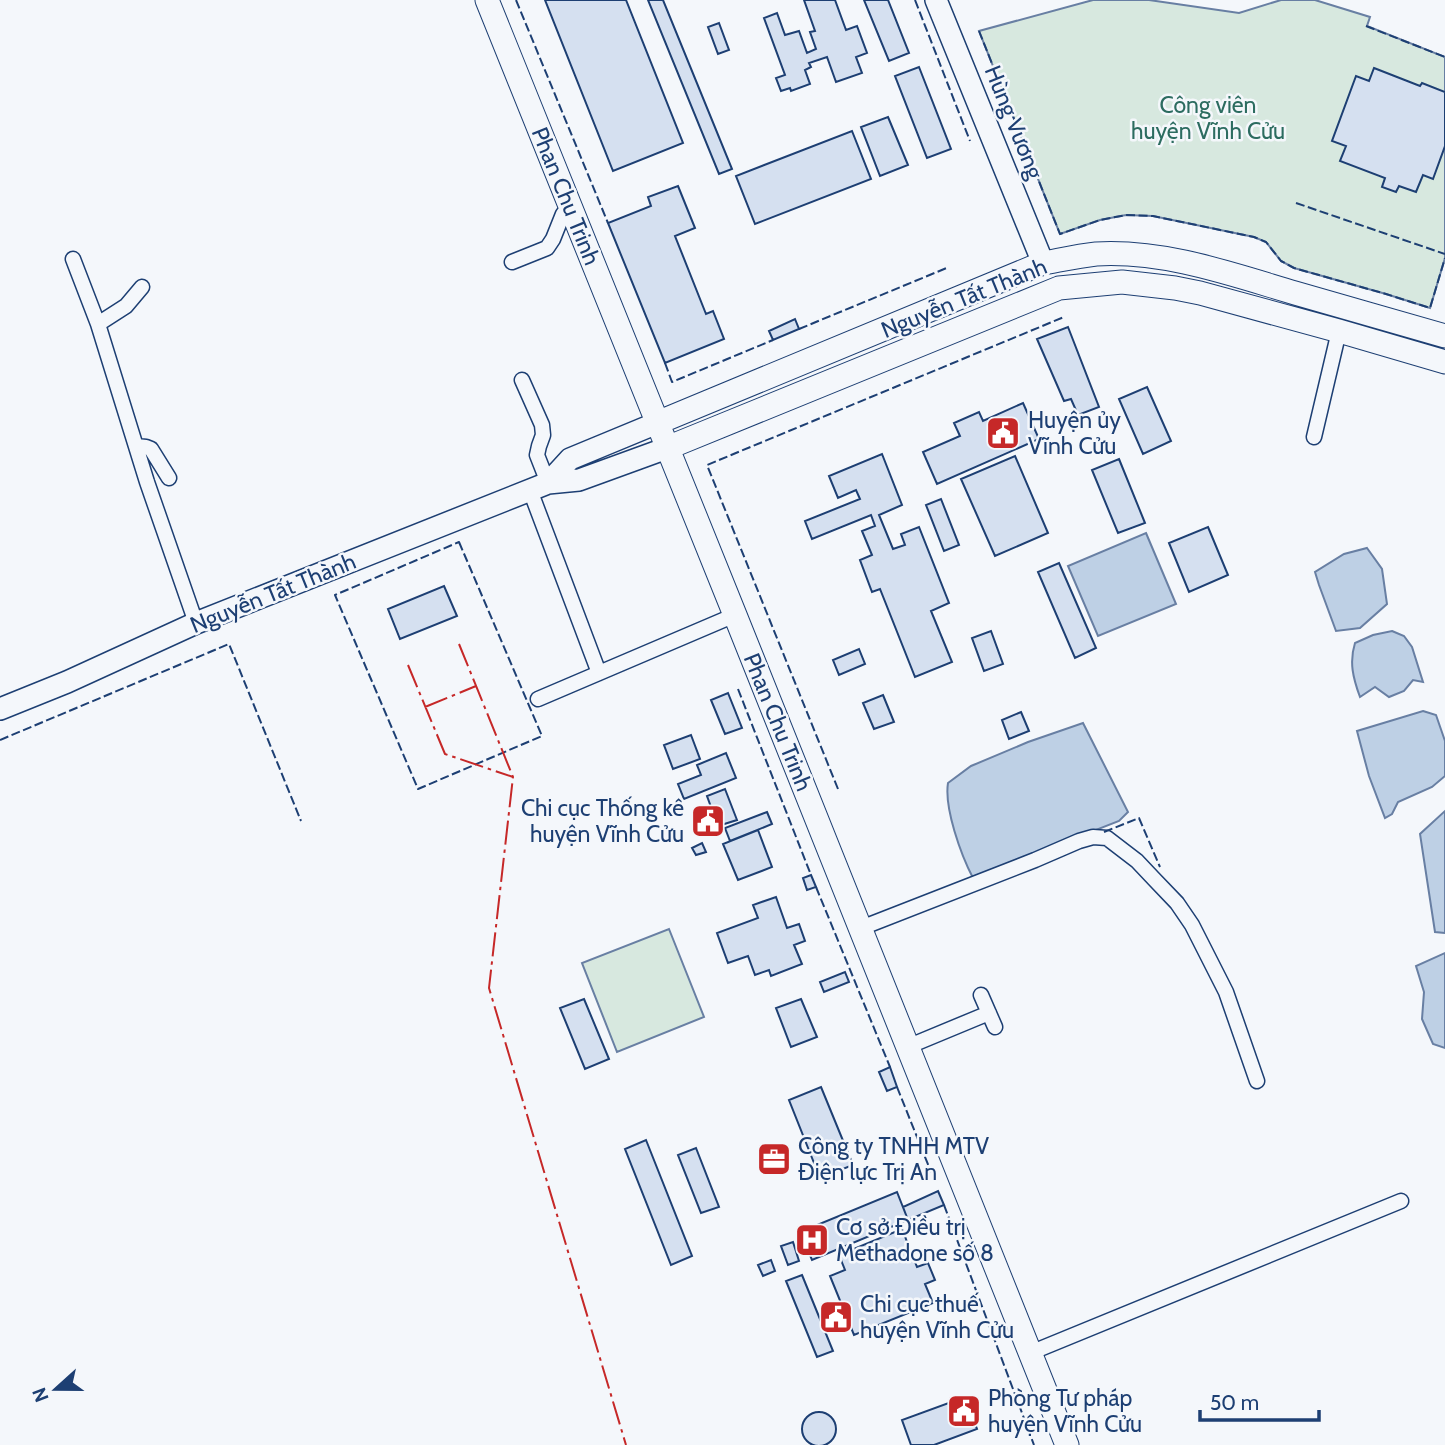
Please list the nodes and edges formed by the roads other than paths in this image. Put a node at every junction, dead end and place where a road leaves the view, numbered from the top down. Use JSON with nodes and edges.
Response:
{"nodes":[{"id":1,"x":487,"y":0,"type":"edge"},
{"id":2,"x":936,"y":0,"type":"edge"},
{"id":3,"x":570,"y":206,"type":"junction"},
{"id":4,"x":73,"y":259,"type":"dead end"},
{"id":5,"x":512,"y":262,"type":"dead end"},
{"id":6,"x":1043,"y":264,"type":"junction"},
{"id":7,"x":1010,"y":278,"type":"junction"},
{"id":8,"x":142,"y":287,"type":"dead end"},
{"id":9,"x":1019,"y":304,"type":"junction"},
{"id":10,"x":98,"y":324,"type":"junction"},
{"id":11,"x":1339,"y":331,"type":"junction"},
{"id":12,"x":1445,"y":336,"type":"edge"},
{"id":13,"x":1444,"y":358,"type":"edge"},
{"id":14,"x":522,"y":380,"type":"dead end"},
{"id":15,"x":657,"y":423,"type":"junction"},
{"id":16,"x":1314,"y":437,"type":"dead end"},
{"id":17,"x":136,"y":446,"type":"junction"},
{"id":18,"x":667,"y":448,"type":"junction"},
{"id":19,"x":169,"y":478,"type":"dead end"},
{"id":20,"x":539,"y":486,"type":"junction"},
{"id":21,"x":735,"y":615,"type":"junction"},
{"id":22,"x":196,"y":623,"type":"junction"},
{"id":23,"x":599,"y":673,"type":"junction"},
{"id":24,"x":538,"y":699,"type":"dead end"},
{"id":25,"x":0,"y":709,"type":"edge"},
{"id":26,"x":861,"y":928,"type":"junction"},
{"id":27,"x":981,"y":995,"type":"dead end"},
{"id":28,"x":907,"y":1047,"type":"junction"},
{"id":29,"x":1257,"y":1081,"type":"dead end"},
{"id":30,"x":1401,"y":1202,"type":"dead end"},
{"id":31,"x":1031,"y":1353,"type":"junction"},
{"id":32,"x":1067,"y":1445,"type":"edge"}],
"edges":[{"from":1,"to":3,"type":"main road","name":"Phan Chu Trinh"},
{"from":2,"to":6,"type":"main road","name":"Hùng Vương"},
{"from":3,"to":5,"type":"street"},
{"from":3,"to":15,"type":"main road","name":"Phan Chu Trinh"},
{"from":4,"to":10,"type":"street"},
{"from":6,"to":7,"type":"main road","name":"Nguyễn Tất Thành"},
{"from":6,"to":12,"type":"main road","name":"Nguyễn Tất Thành"},
{"from":7,"to":9,"type":"main road"},
{"from":7,"to":15,"type":"main road","name":"Nguyễn Tất Thành"},
{"from":8,"to":10,"type":"street"},
{"from":9,"to":11,"type":"main road","name":"Nguyễn Tất Thành"},
{"from":9,"to":18,"type":"main road","name":"Nguyễn Tất Thành"},
{"from":10,"to":17,"type":"street"},
{"from":11,"to":13,"type":"main road","name":"Nguyễn Tất Thành"},
{"from":11,"to":16,"type":"street"},
{"from":14,"to":20,"type":"street"},
{"from":15,"to":18,"type":"main road","name":"Phan Chu Trinh"},
{"from":15,"to":20,"type":"main road","name":"Nguyễn Tất Thành"},
{"from":17,"to":19,"type":"street"},
{"from":17,"to":22,"type":"street"},
{"from":18,"to":20,"type":"main road","name":"Nguyễn Tất Thành"},
{"from":18,"to":21,"type":"main road","name":"Phan Chu Trinh"},
{"from":20,"to":22,"type":"main road","name":"Nguyễn Tất Thành"},
{"from":20,"to":23,"type":"street"},
{"from":21,"to":23,"type":"street"},
{"from":21,"to":26,"type":"main road","name":"Phan Chu Trinh"},
{"from":22,"to":25,"type":"main road","name":"Nguyễn Tất Thành"},
{"from":23,"to":24,"type":"street"},
{"from":26,"to":28,"type":"main road","name":"Phan Chu Trinh"},
{"from":26,"to":29,"type":"street"},
{"from":27,"to":28,"type":"street"},
{"from":28,"to":31,"type":"main road","name":"Phan Chu Trinh"},
{"from":30,"to":31,"type":"street"},
{"from":31,"to":32,"type":"main road","name":"Phan Chu Trinh"}]}
